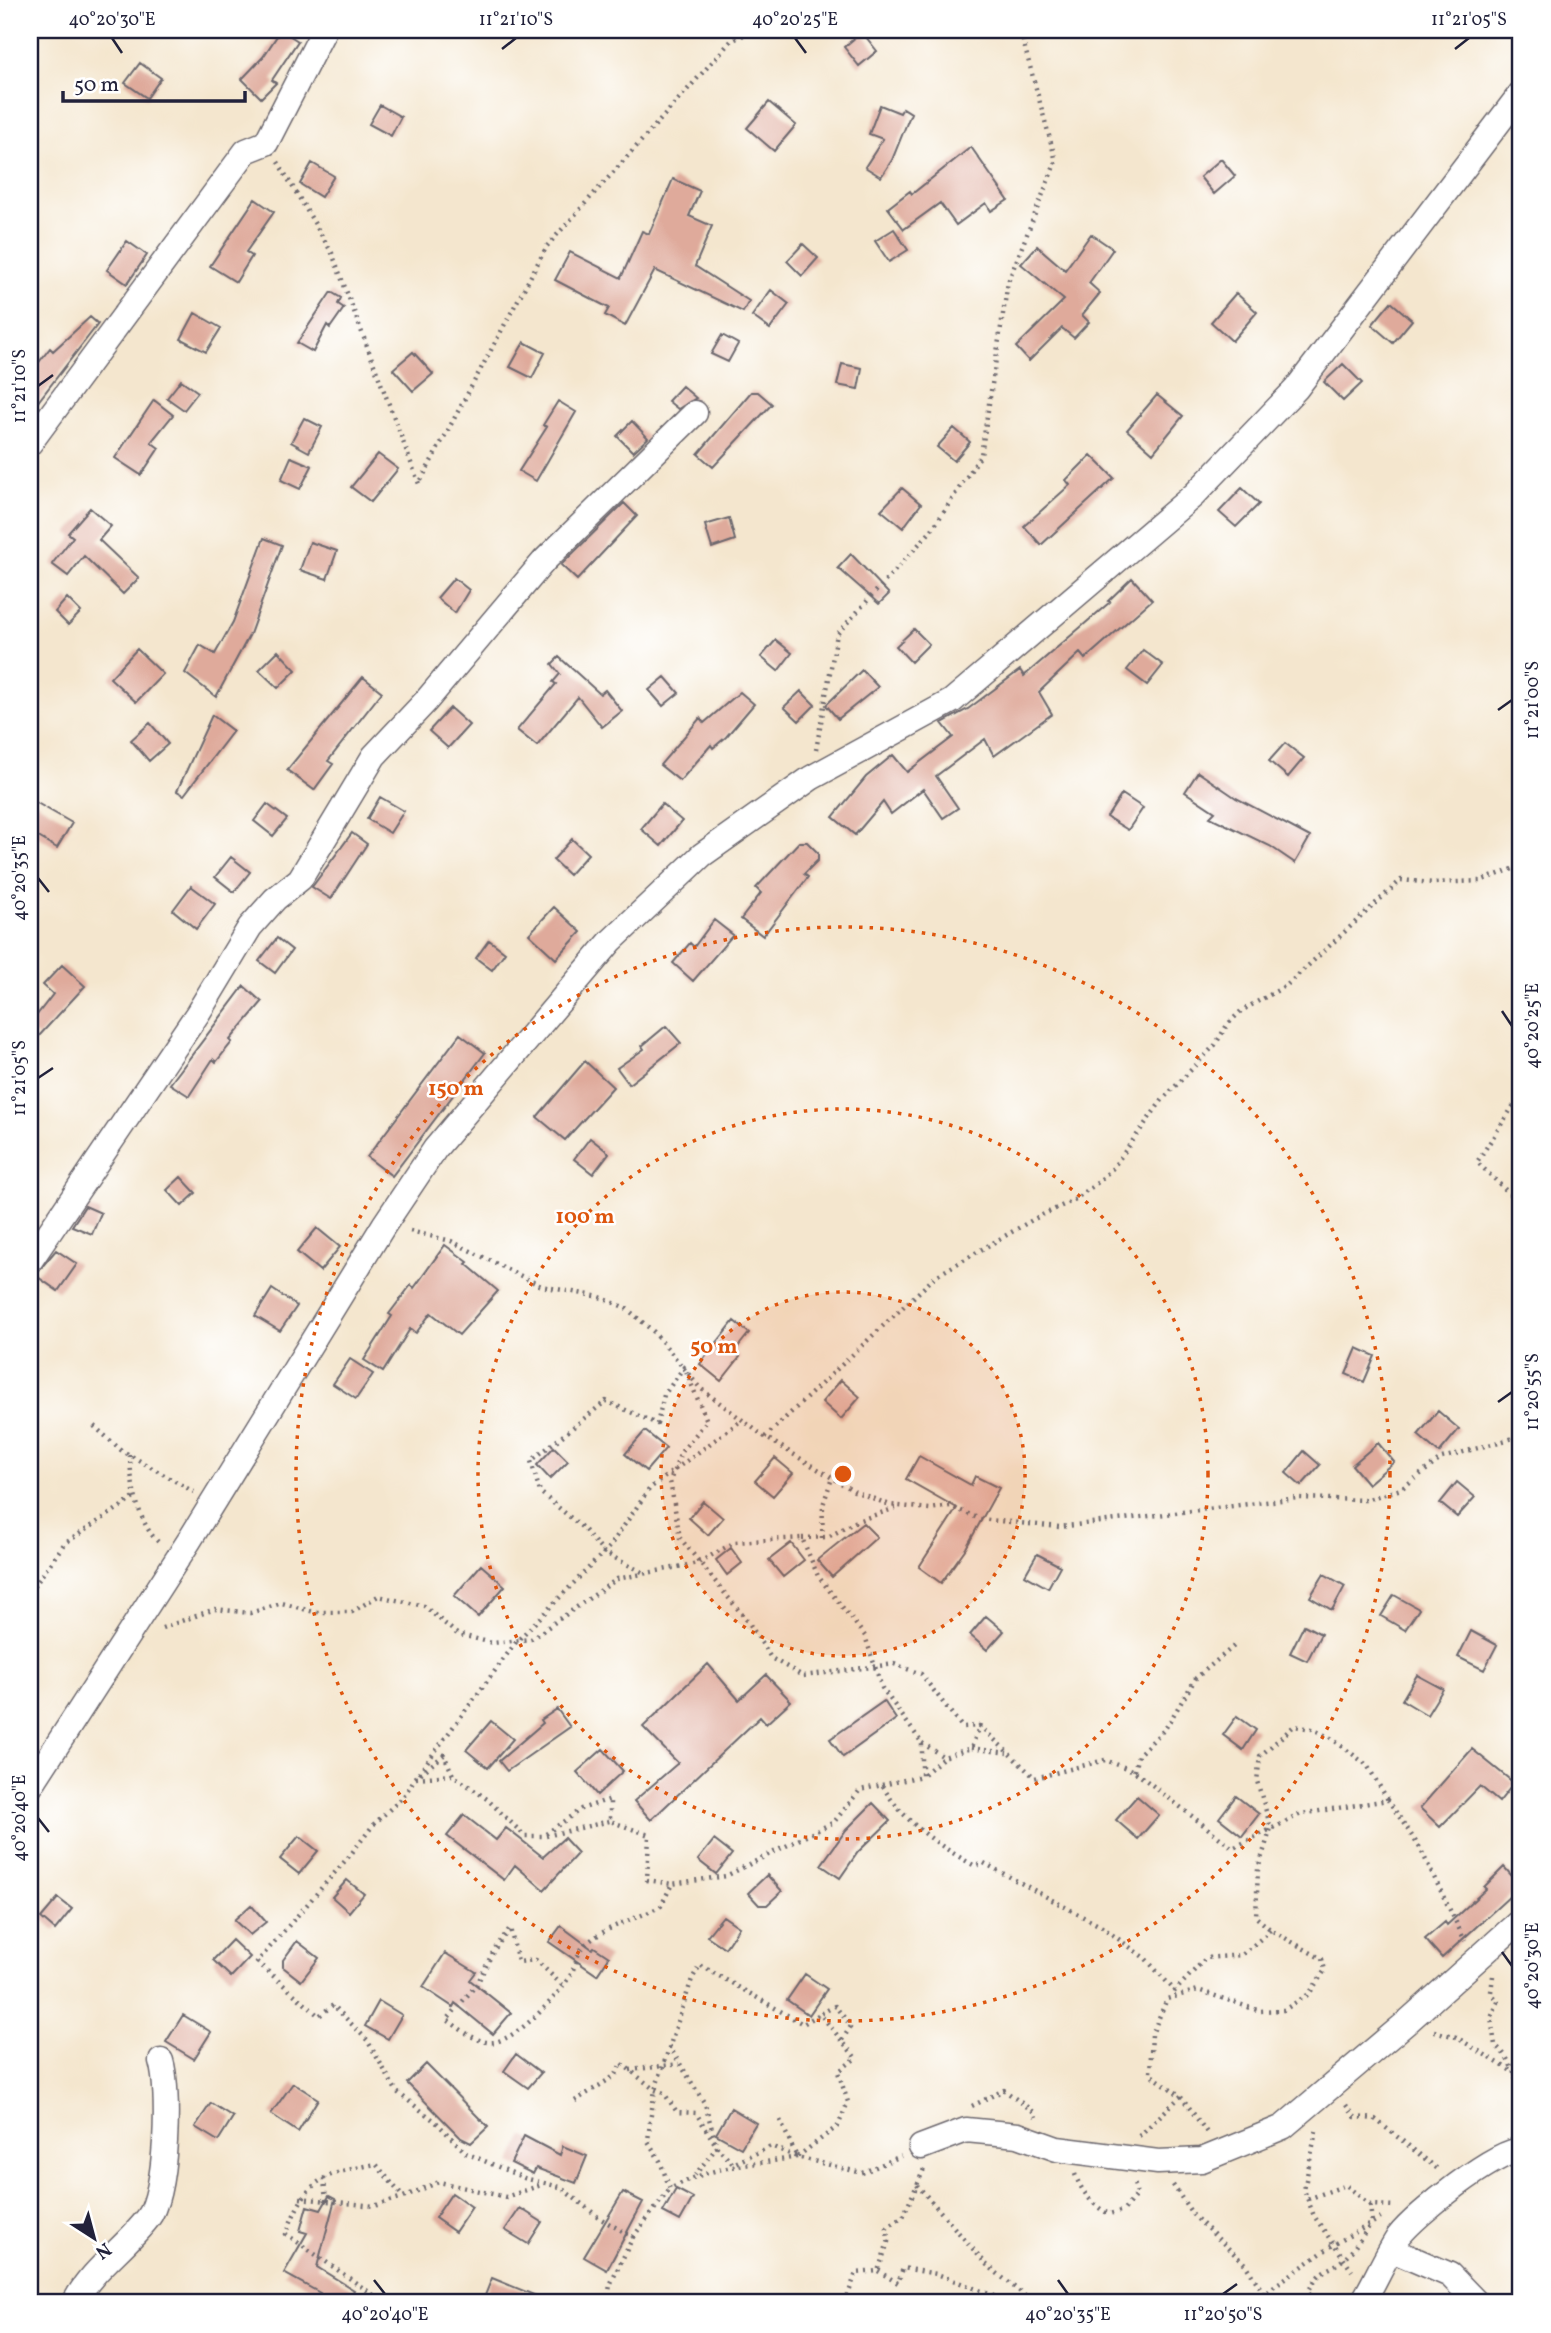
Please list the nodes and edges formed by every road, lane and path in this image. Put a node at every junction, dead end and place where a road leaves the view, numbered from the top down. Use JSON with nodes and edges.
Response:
{"nodes":[{"id":1,"x":324,"y":30,"type":"edge"},
{"id":2,"x":754,"y":30,"type":"edge"},
{"id":3,"x":1020,"y":30,"type":"edge"},
{"id":4,"x":1521,"y":93,"type":"edge"},
{"id":5,"x":266,"y":143,"type":"junction"},
{"id":6,"x":695,"y":413,"type":"dead end"},
{"id":7,"x":30,"y":443,"type":"edge"},
{"id":8,"x":811,"y":778,"type":"junction"},
{"id":9,"x":1521,"y":866,"type":"edge"},
{"id":10,"x":1521,"y":1094,"type":"edge"},
{"id":11,"x":1521,"y":1206,"type":"edge"},
{"id":12,"x":384,"y":1225,"type":"junction"},
{"id":13,"x":30,"y":1261,"type":"edge"},
{"id":14,"x":684,"y":1367,"type":"junction"},
{"id":15,"x":742,"y":1420,"type":"junction"},
{"id":16,"x":94,"y":1426,"type":"dead end"},
{"id":17,"x":1521,"y":1436,"type":"edge"},
{"id":18,"x":765,"y":1437,"type":"junction"},
{"id":19,"x":130,"y":1455,"type":"junction"},
{"id":20,"x":674,"y":1470,"type":"junction"},
{"id":21,"x":832,"y":1478,"type":"junction"},
{"id":22,"x":137,"y":1496,"type":"junction"},
{"id":23,"x":213,"y":1503,"type":"junction"},
{"id":24,"x":900,"y":1506,"type":"junction"},
{"id":25,"x":802,"y":1538,"type":"junction"},
{"id":26,"x":822,"y":1538,"type":"junction"},
{"id":27,"x":603,"y":1552,"type":"junction"},
{"id":28,"x":178,"y":1558,"type":"junction"},
{"id":29,"x":698,"y":1563,"type":"junction"},
{"id":30,"x":642,"y":1572,"type":"junction"},
{"id":31,"x":30,"y":1592,"type":"edge"},
{"id":32,"x":135,"y":1625,"type":"junction"},
{"id":33,"x":517,"y":1641,"type":"junction"},
{"id":34,"x":1234,"y":1646,"type":"dead end"},
{"id":35,"x":874,"y":1665,"type":"junction"},
{"id":36,"x":980,"y":1726,"type":"junction"},
{"id":37,"x":922,"y":1743,"type":"junction"},
{"id":38,"x":971,"y":1748,"type":"junction"},
{"id":39,"x":1008,"y":1753,"type":"junction"},
{"id":40,"x":944,"y":1757,"type":"junction"},
{"id":41,"x":1134,"y":1771,"type":"junction"},
{"id":42,"x":453,"y":1775,"type":"junction"},
{"id":43,"x":922,"y":1776,"type":"junction"},
{"id":44,"x":415,"y":1778,"type":"junction"},
{"id":45,"x":881,"y":1785,"type":"junction"},
{"id":46,"x":30,"y":1787,"type":"edge"},
{"id":47,"x":1388,"y":1800,"type":"junction"},
{"id":48,"x":610,"y":1821,"type":"junction"},
{"id":49,"x":1271,"y":1828,"type":"junction"},
{"id":50,"x":543,"y":1836,"type":"junction"},
{"id":51,"x":672,"y":1884,"type":"junction"},
{"id":52,"x":1521,"y":1920,"type":"edge"},
{"id":53,"x":1271,"y":1930,"type":"junction"},
{"id":54,"x":1480,"y":1956,"type":"junction"},
{"id":55,"x":562,"y":1985,"type":"junction"},
{"id":56,"x":1175,"y":1991,"type":"junction"},
{"id":57,"x":1167,"y":1999,"type":"junction"},
{"id":58,"x":821,"y":2014,"type":"junction"},
{"id":59,"x":1406,"y":2023,"type":"junction"},
{"id":60,"x":842,"y":2040,"type":"junction"},
{"id":61,"x":669,"y":2045,"type":"junction"},
{"id":62,"x":161,"y":2061,"type":"dead end"},
{"id":63,"x":663,"y":2064,"type":"junction"},
{"id":64,"x":680,"y":2064,"type":"junction"},
{"id":65,"x":630,"y":2070,"type":"junction"},
{"id":66,"x":1513,"y":2071,"type":"junction"},
{"id":67,"x":1521,"y":2077,"type":"edge"},
{"id":68,"x":1334,"y":2085,"type":"junction"},
{"id":69,"x":655,"y":2090,"type":"junction"},
{"id":70,"x":1181,"y":2096,"type":"junction"},
{"id":71,"x":575,"y":2101,"type":"dead end"},
{"id":72,"x":1521,"y":2110,"type":"edge"},
{"id":73,"x":961,"y":2112,"type":"dead end"},
{"id":74,"x":780,"y":2120,"type":"dead end"},
{"id":75,"x":928,"y":2144,"type":"junction"},
{"id":76,"x":717,"y":2147,"type":"junction"},
{"id":77,"x":1056,"y":2149,"type":"junction"},
{"id":78,"x":1521,"y":2150,"type":"edge"},
{"id":79,"x":1220,"y":2152,"type":"junction"},
{"id":80,"x":797,"y":2157,"type":"junction"},
{"id":81,"x":1129,"y":2157,"type":"junction"},
{"id":82,"x":1158,"y":2162,"type":"junction"},
{"id":83,"x":733,"y":2164,"type":"junction"},
{"id":84,"x":694,"y":2176,"type":"junction"},
{"id":85,"x":324,"y":2177,"type":"junction"},
{"id":86,"x":545,"y":2183,"type":"junction"},
{"id":87,"x":918,"y":2185,"type":"junction"},
{"id":88,"x":670,"y":2189,"type":"junction"},
{"id":89,"x":1453,"y":2190,"type":"junction"},
{"id":90,"x":403,"y":2197,"type":"junction"},
{"id":91,"x":300,"y":2198,"type":"junction"},
{"id":92,"x":1308,"y":2199,"type":"junction"},
{"id":93,"x":326,"y":2203,"type":"junction"},
{"id":94,"x":1370,"y":2205,"type":"junction"},
{"id":95,"x":1372,"y":2223,"type":"junction"},
{"id":96,"x":633,"y":2237,"type":"junction"},
{"id":97,"x":1333,"y":2245,"type":"junction"},
{"id":98,"x":1392,"y":2250,"type":"junction"},
{"id":99,"x":1343,"y":2260,"type":"junction"},
{"id":100,"x":878,"y":2271,"type":"junction"},
{"id":101,"x":1264,"y":2294,"type":"junction"},
{"id":102,"x":1367,"y":2294,"type":"edge"},
{"id":103,"x":74,"y":2303,"type":"edge"},
{"id":104,"x":385,"y":2303,"type":"edge"},
{"id":105,"x":607,"y":2303,"type":"edge"},
{"id":106,"x":845,"y":2303,"type":"edge"},
{"id":107,"x":1013,"y":2303,"type":"edge"},
{"id":108,"x":1034,"y":2303,"type":"edge"},
{"id":109,"x":1250,"y":2303,"type":"edge"},
{"id":110,"x":1270,"y":2303,"type":"edge"},
{"id":111,"x":1321,"y":2303,"type":"edge"},
{"id":112,"x":1477,"y":2303,"type":"edge"}],
"edges":[{"from":1,"to":5,"type":"street"},
{"from":2,"to":5,"type":"path"},
{"from":3,"to":8,"type":"path"},
{"from":4,"to":8,"type":"street"},
{"from":5,"to":7,"type":"street"},
{"from":6,"to":13,"type":"street"},
{"from":8,"to":12,"type":"street"},
{"from":9,"to":18,"type":"path"},
{"from":10,"to":11,"type":"path"},
{"from":12,"to":14,"type":"path"},
{"from":12,"to":23,"type":"street"},
{"from":14,"to":15,"type":"path"},
{"from":14,"to":20,"type":"path"},
{"from":14,"to":27,"type":"path"},
{"from":15,"to":18,"type":"path"},
{"from":15,"to":20,"type":"path"},
{"from":16,"to":19,"type":"path"},
{"from":17,"to":24,"type":"path"},
{"from":18,"to":21,"type":"path"},
{"from":19,"to":22,"type":"path"},
{"from":19,"to":23,"type":"path"},
{"from":20,"to":27,"type":"path"},
{"from":20,"to":29,"type":"path"},
{"from":21,"to":24,"type":"path"},
{"from":21,"to":26,"type":"path"},
{"from":22,"to":28,"type":"path"},
{"from":22,"to":31,"type":"path"},
{"from":23,"to":28,"type":"street"},
{"from":24,"to":26,"type":"path"},
{"from":25,"to":26,"type":"path"},
{"from":25,"to":29,"type":"path"},
{"from":25,"to":35,"type":"path"},
{"from":27,"to":30,"type":"path"},
{"from":27,"to":33,"type":"path"},
{"from":28,"to":32,"type":"street"},
{"from":29,"to":30,"type":"path"},
{"from":29,"to":35,"type":"path"},
{"from":30,"to":33,"type":"path"},
{"from":32,"to":33,"type":"path"},
{"from":32,"to":46,"type":"street"},
{"from":33,"to":44,"type":"path"},
{"from":34,"to":41,"type":"path"},
{"from":35,"to":36,"type":"path"},
{"from":35,"to":37,"type":"path"},
{"from":36,"to":38,"type":"path"},
{"from":36,"to":39,"type":"path"},
{"from":37,"to":40,"type":"path"},
{"from":37,"to":43,"type":"path"},
{"from":38,"to":39,"type":"path"},
{"from":38,"to":40,"type":"path"},
{"from":39,"to":41,"type":"path"},
{"from":40,"to":43,"type":"path"},
{"from":41,"to":49,"type":"path"},
{"from":42,"to":44,"type":"path"},
{"from":42,"to":44,"type":"path"},
{"from":42,"to":50,"type":"path"},
{"from":43,"to":45,"type":"path"},
{"from":44,"to":86,"type":"path"},
{"from":45,"to":51,"type":"path"},
{"from":45,"to":56,"type":"path"},
{"from":47,"to":49,"type":"path"},
{"from":47,"to":49,"type":"path"},
{"from":47,"to":54,"type":"path"},
{"from":48,"to":50,"type":"path"},
{"from":48,"to":50,"type":"path"},
{"from":48,"to":51,"type":"path"},
{"from":49,"to":53,"type":"path"},
{"from":51,"to":55,"type":"path"},
{"from":52,"to":54,"type":"street"},
{"from":53,"to":56,"type":"path"},
{"from":53,"to":57,"type":"path"},
{"from":54,"to":59,"type":"street"},
{"from":54,"to":66,"type":"path"},
{"from":55,"to":55,"type":"path"},
{"from":56,"to":57,"type":"path"},
{"from":57,"to":70,"type":"path"},
{"from":58,"to":60,"type":"path"},
{"from":58,"to":60,"type":"path"},
{"from":58,"to":61,"type":"path"},
{"from":59,"to":66,"type":"path"},
{"from":59,"to":68,"type":"street"},
{"from":60,"to":80,"type":"path"},
{"from":61,"to":63,"type":"path"},
{"from":61,"to":64,"type":"path"},
{"from":62,"to":103,"type":"street"},
{"from":63,"to":64,"type":"path"},
{"from":63,"to":65,"type":"path"},
{"from":63,"to":69,"type":"path"},
{"from":64,"to":76,"type":"path"},
{"from":65,"to":69,"type":"path"},
{"from":65,"to":71,"type":"path"},
{"from":66,"to":67,"type":"path"},
{"from":66,"to":72,"type":"path"},
{"from":68,"to":79,"type":"street"},
{"from":68,"to":89,"type":"path"},
{"from":68,"to":92,"type":"path"},
{"from":69,"to":76,"type":"path"},
{"from":69,"to":88,"type":"path"},
{"from":70,"to":79,"type":"path"},
{"from":70,"to":81,"type":"path"},
{"from":73,"to":77,"type":"path"},
{"from":74,"to":80,"type":"path"},
{"from":75,"to":77,"type":"street"},
{"from":75,"to":80,"type":"path"},
{"from":75,"to":87,"type":"path"},
{"from":76,"to":83,"type":"path"},
{"from":76,"to":84,"type":"path"},
{"from":77,"to":81,"type":"street"},
{"from":77,"to":81,"type":"path"},
{"from":78,"to":89,"type":"street"},
{"from":79,"to":82,"type":"street"},
{"from":80,"to":83,"type":"path"},
{"from":80,"to":83,"type":"path"},
{"from":81,"to":82,"type":"street"},
{"from":82,"to":101,"type":"path"},
{"from":83,"to":84,"type":"path"},
{"from":84,"to":88,"type":"path"},
{"from":85,"to":90,"type":"path"},
{"from":85,"to":91,"type":"path"},
{"from":85,"to":93,"type":"path"},
{"from":86,"to":90,"type":"path"},
{"from":86,"to":96,"type":"path"},
{"from":87,"to":100,"type":"path"},
{"from":87,"to":108,"type":"path"},
{"from":88,"to":96,"type":"path"},
{"from":89,"to":98,"type":"street"},
{"from":90,"to":93,"type":"path"},
{"from":91,"to":93,"type":"path"},
{"from":91,"to":104,"type":"path"},
{"from":92,"to":94,"type":"path"},
{"from":92,"to":97,"type":"path"},
{"from":94,"to":95,"type":"path"},
{"from":94,"to":95,"type":"path"},
{"from":95,"to":97,"type":"path"},
{"from":95,"to":98,"type":"path"},
{"from":95,"to":99,"type":"path"},
{"from":96,"to":105,"type":"path"},
{"from":97,"to":99,"type":"path"},
{"from":97,"to":101,"type":"path"},
{"from":98,"to":102,"type":"street"},
{"from":98,"to":112,"type":"street"},
{"from":99,"to":102,"type":"path"},
{"from":99,"to":111,"type":"path"},
{"from":100,"to":106,"type":"path"},
{"from":100,"to":107,"type":"path"},
{"from":101,"to":109,"type":"path"},
{"from":101,"to":110,"type":"path"}]}
